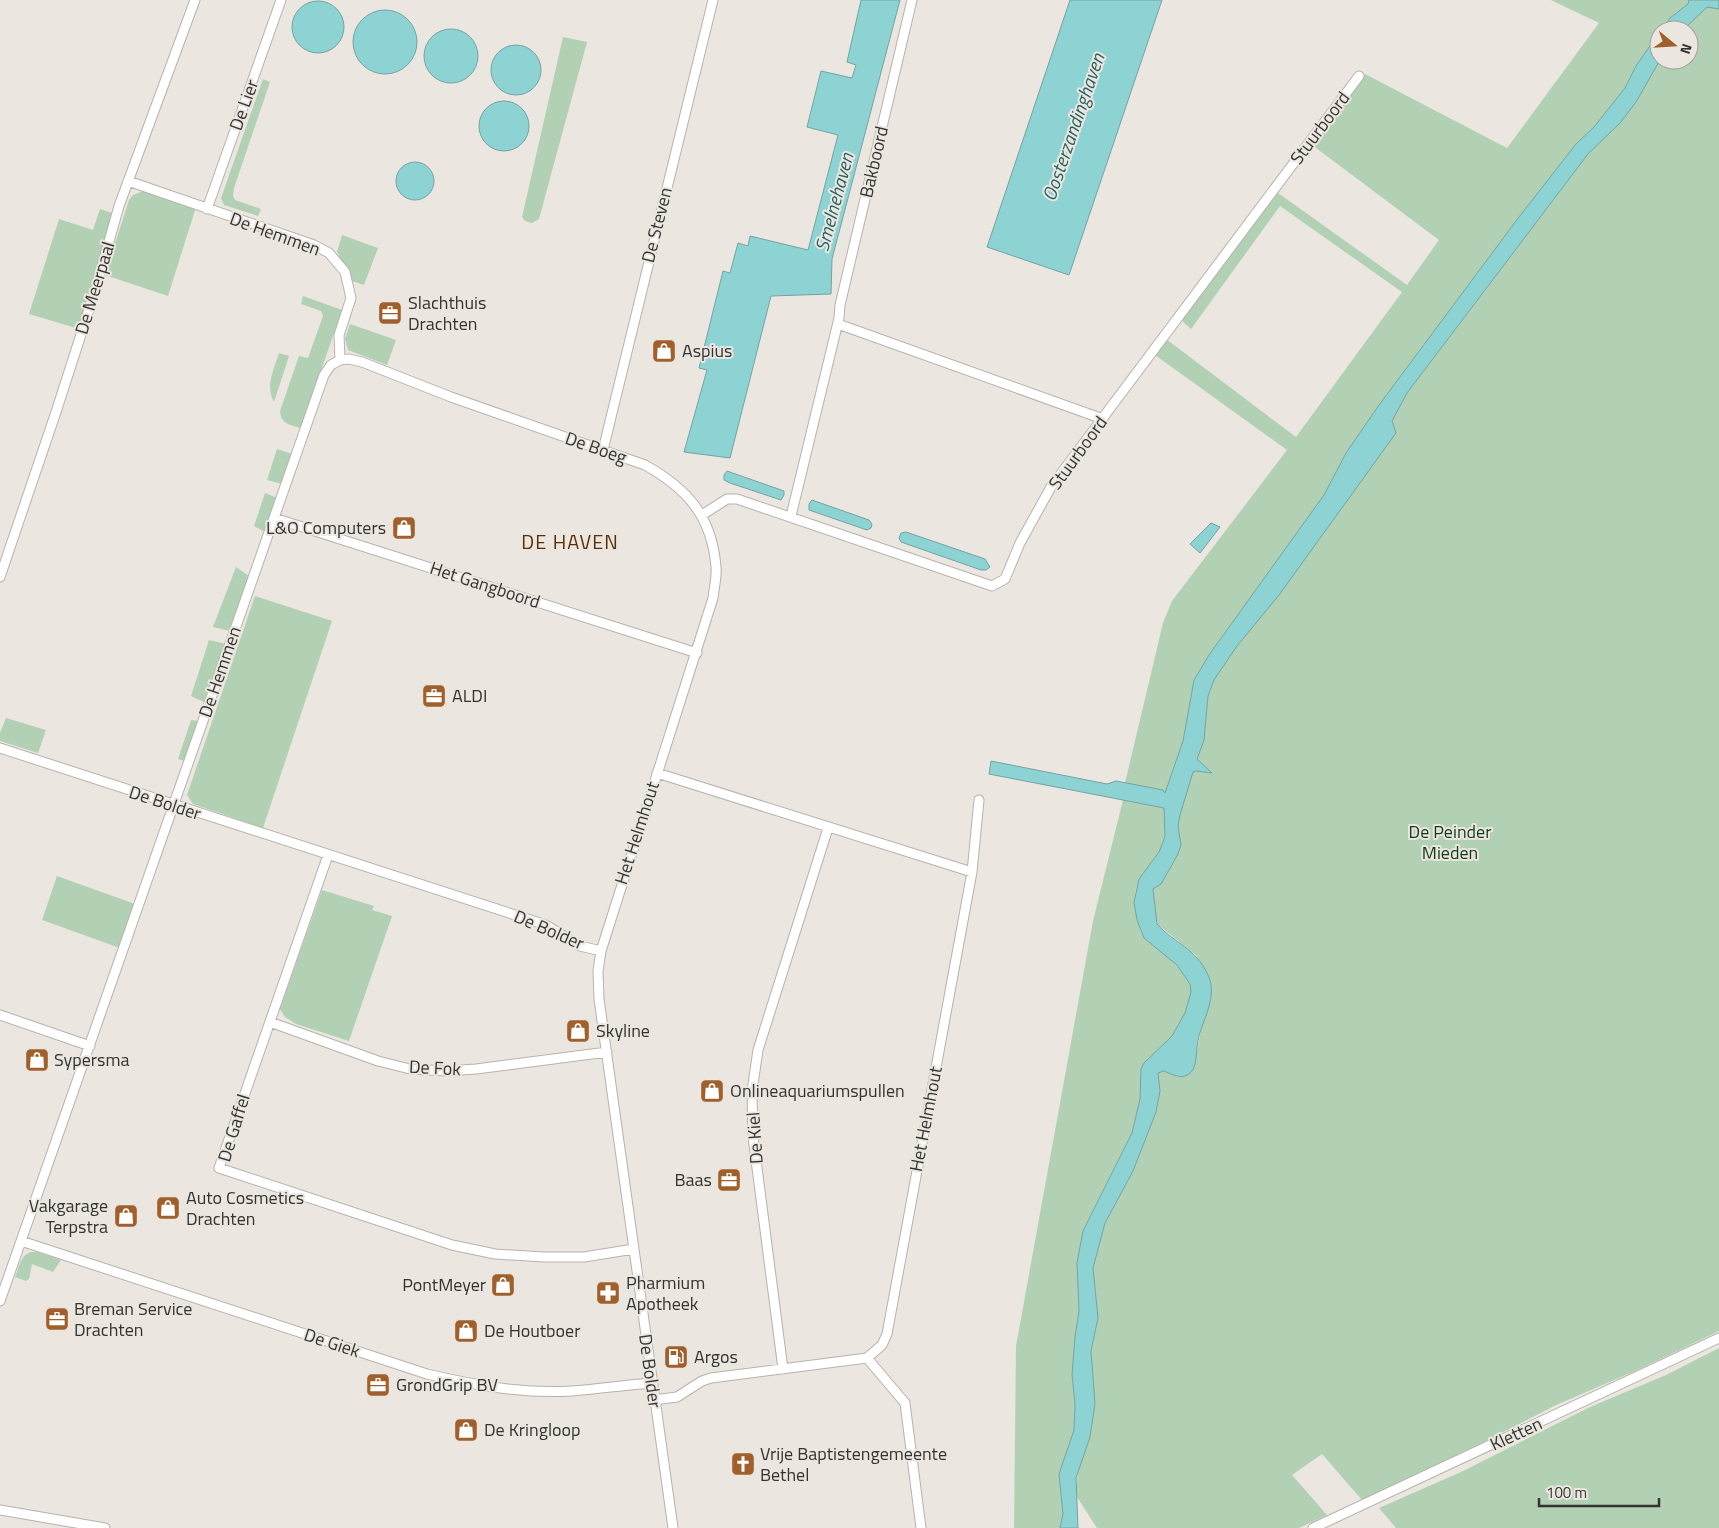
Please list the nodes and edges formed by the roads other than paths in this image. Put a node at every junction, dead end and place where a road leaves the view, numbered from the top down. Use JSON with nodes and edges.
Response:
{"nodes":[{"id":1,"x":195,"y":0,"type":"edge"},
{"id":2,"x":281,"y":0,"type":"edge"},
{"id":3,"x":712,"y":0,"type":"edge"},
{"id":4,"x":912,"y":0,"type":"edge"},
{"id":5,"x":1359,"y":76,"type":"dead end"},
{"id":6,"x":128,"y":181,"type":"junction"},
{"id":7,"x":207,"y":209,"type":"junction"},
{"id":8,"x":838,"y":324,"type":"junction"},
{"id":9,"x":340,"y":360,"type":"junction"},
{"id":10,"x":1102,"y":419,"type":"junction"},
{"id":11,"x":602,"y":450,"type":"junction"},
{"id":12,"x":702,"y":515,"type":"junction"},
{"id":13,"x":791,"y":516,"type":"junction"},
{"id":14,"x":274,"y":518,"type":"junction"},
{"id":15,"x":0,"y":577,"type":"edge"},
{"id":16,"x":696,"y":652,"type":"junction"},
{"id":17,"x":0,"y":748,"type":"edge"},
{"id":18,"x":657,"y":773,"type":"junction"},
{"id":19,"x":979,"y":800,"type":"dead end"},
{"id":20,"x":174,"y":806,"type":"junction"},
{"id":21,"x":828,"y":828,"type":"junction"},
{"id":22,"x":328,"y":855,"type":"junction"},
{"id":23,"x":972,"y":872,"type":"junction"},
{"id":24,"x":601,"y":951,"type":"junction"},
{"id":25,"x":0,"y":1015,"type":"edge"},
{"id":26,"x":270,"y":1022,"type":"junction"},
{"id":27,"x":90,"y":1046,"type":"junction"},
{"id":28,"x":607,"y":1052,"type":"junction"},
{"id":29,"x":21,"y":1241,"type":"junction"},
{"id":30,"x":634,"y":1249,"type":"junction"},
{"id":31,"x":0,"y":1301,"type":"edge"},
{"id":32,"x":1719,"y":1338,"type":"edge"},
{"id":33,"x":867,"y":1358,"type":"junction"},
{"id":34,"x":783,"y":1369,"type":"junction"},
{"id":35,"x":652,"y":1383,"type":"junction"},
{"id":36,"x":654,"y":1400,"type":"junction"},
{"id":37,"x":0,"y":1510,"type":"edge"},
{"id":38,"x":105,"y":1528,"type":"edge"},
{"id":39,"x":673,"y":1528,"type":"edge"},
{"id":40,"x":921,"y":1528,"type":"edge"},
{"id":41,"x":1313,"y":1528,"type":"edge"}],
"edges":[{"from":1,"to":6,"type":"street","name":"De Meerpaal"},
{"from":2,"to":7,"type":"street","name":"De Lier"},
{"from":3,"to":11,"type":"street","name":"De Steven"},
{"from":4,"to":8,"type":"street","name":"Bakboord"},
{"from":5,"to":10,"type":"street","name":"Stuurboord"},
{"from":6,"to":7,"type":"street","name":"De Hemmen"},
{"from":6,"to":15,"type":"street","name":"De Meerpaal"},
{"from":7,"to":9,"type":"street","name":"De Hemmen"},
{"from":8,"to":10,"type":"street"},
{"from":8,"to":13,"type":"street","name":"Bakboord"},
{"from":9,"to":11,"type":"street","name":"De Boeg"},
{"from":9,"to":14,"type":"street","name":"De Hemmen"},
{"from":10,"to":13,"type":"street","name":"Stuurboord"},
{"from":11,"to":12,"type":"street","name":"De Boeg"},
{"from":12,"to":13,"type":"street","name":"Stuurboord"},
{"from":12,"to":16,"type":"street","name":"De Boeg"},
{"from":14,"to":16,"type":"street","name":"Het Gangboord"},
{"from":14,"to":20,"type":"street","name":"De Hemmen"},
{"from":16,"to":18,"type":"street","name":"Het Helmhout"},
{"from":17,"to":20,"type":"street","name":"De Bolder"},
{"from":18,"to":21,"type":"street","name":"Het Helmhout"},
{"from":18,"to":24,"type":"street","name":"Het Helmhout"},
{"from":19,"to":23,"type":"street","name":"Het Helmhout"},
{"from":20,"to":22,"type":"street","name":"De Bolder"},
{"from":20,"to":27,"type":"street","name":"De Hemmen"},
{"from":21,"to":23,"type":"street","name":"Het Helmhout"},
{"from":21,"to":34,"type":"street","name":"De Kiel"},
{"from":22,"to":24,"type":"street","name":"De Bolder"},
{"from":22,"to":26,"type":"street","name":"De Gaffel"},
{"from":23,"to":33,"type":"street","name":"Het Helmhout"},
{"from":24,"to":28,"type":"street","name":"De Bolder"},
{"from":25,"to":27,"type":"street"},
{"from":26,"to":28,"type":"street","name":"De Fok"},
{"from":26,"to":30,"type":"street","name":"De Gaffel"},
{"from":27,"to":29,"type":"street","name":"De Hemmen"},
{"from":28,"to":30,"type":"street","name":"De Bolder"},
{"from":29,"to":31,"type":"street","name":"De Hemmen"},
{"from":29,"to":35,"type":"street","name":"De Giek"},
{"from":30,"to":35,"type":"street","name":"De Bolder"},
{"from":32,"to":41,"type":"street","name":"Kletten"},
{"from":33,"to":34,"type":"street"},
{"from":33,"to":40,"type":"street"},
{"from":34,"to":36,"type":"street"},
{"from":35,"to":36,"type":"street","name":"De Bolder"},
{"from":36,"to":39,"type":"street","name":"De Bolder"},
{"from":37,"to":38,"type":"street"}]}
